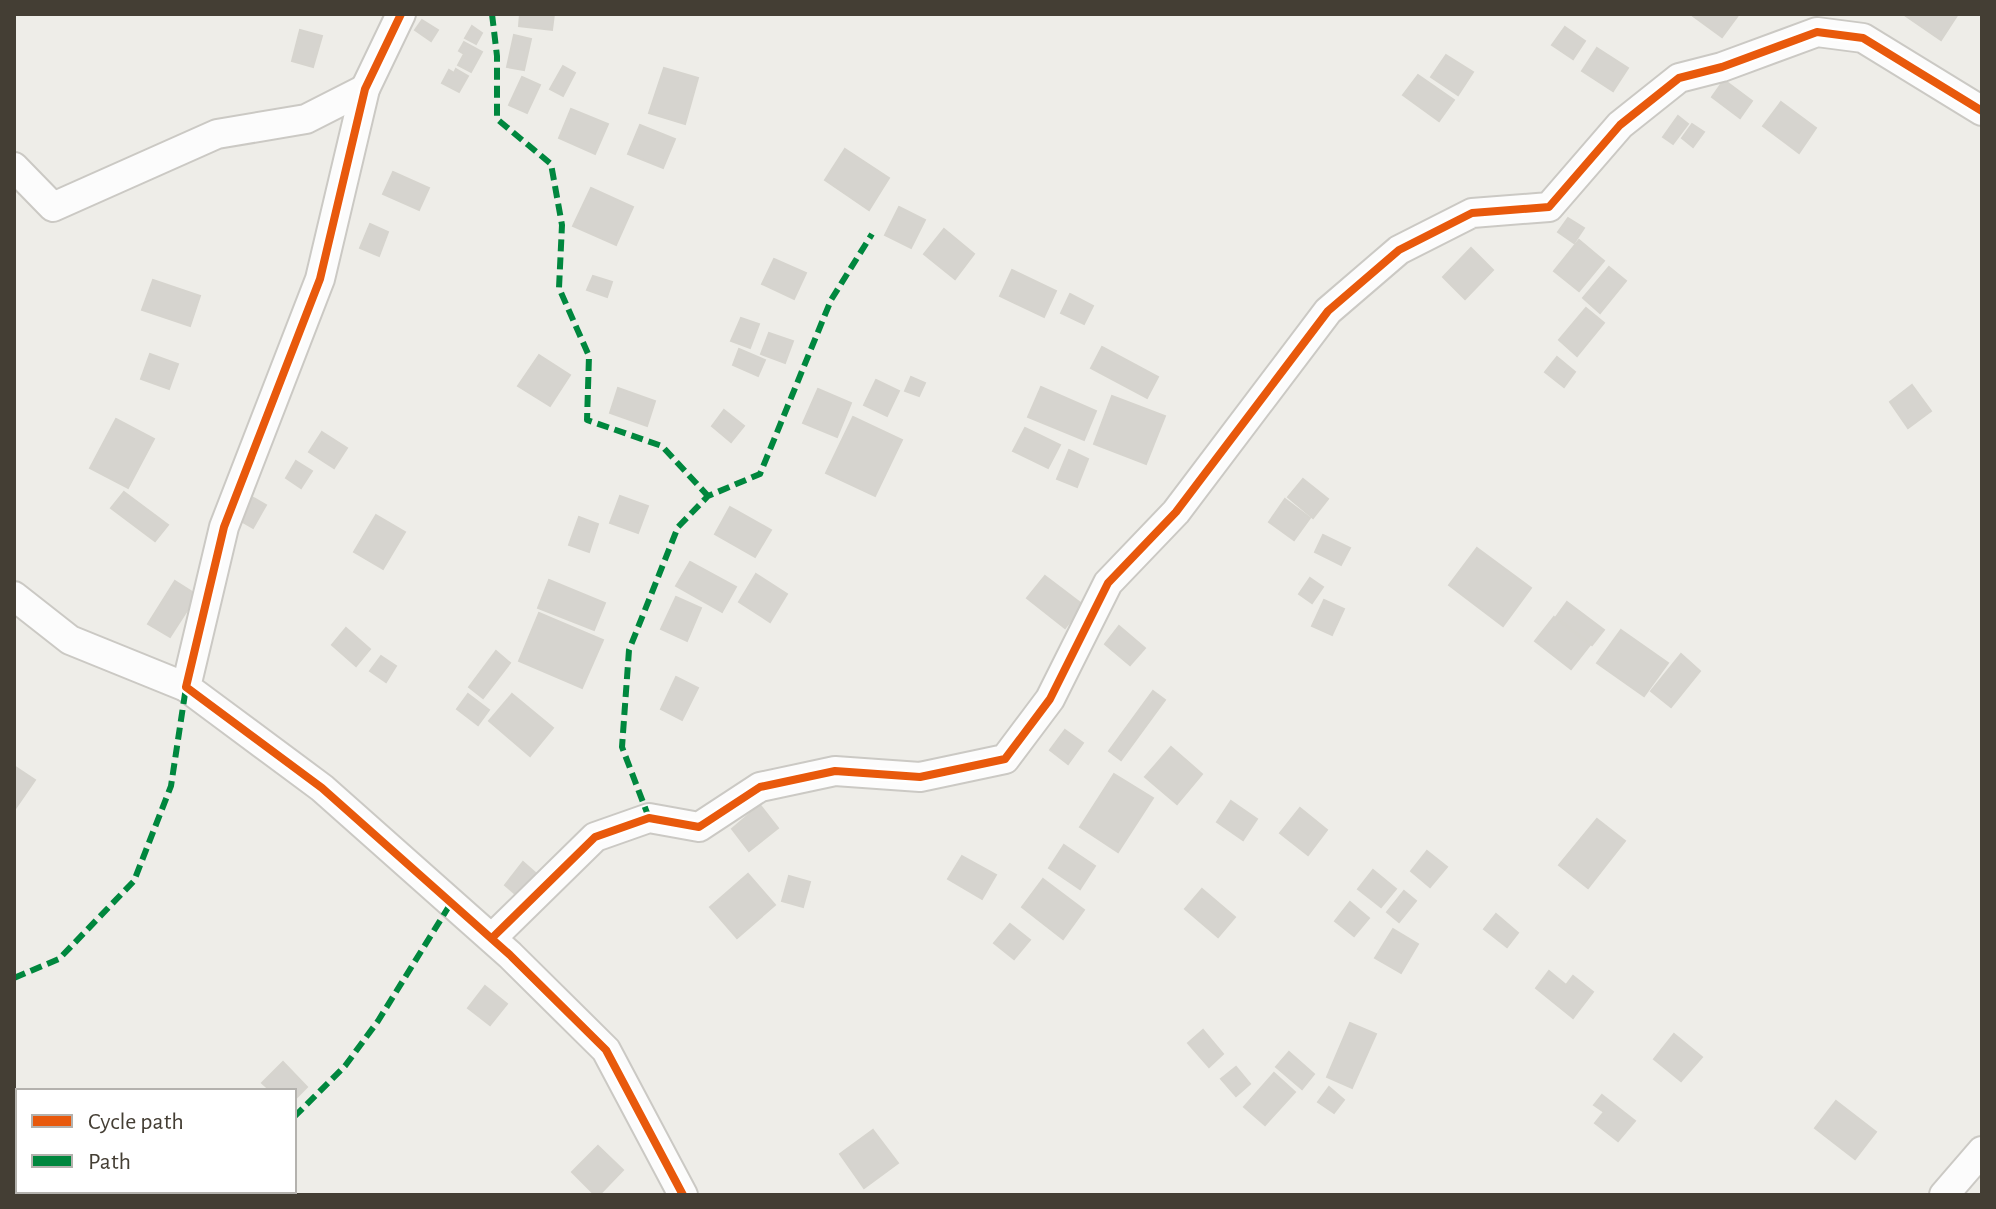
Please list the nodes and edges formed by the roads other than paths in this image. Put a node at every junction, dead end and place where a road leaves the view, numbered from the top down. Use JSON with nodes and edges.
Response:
{"nodes":[{"id":1,"x":401,"y":14,"type":"edge"},
{"id":2,"x":365,"y":89,"type":"junction"},
{"id":3,"x":1982,"y":111,"type":"edge"},
{"id":4,"x":14,"y":167,"type":"edge"},
{"id":5,"x":14,"y":596,"type":"edge"},
{"id":6,"x":186,"y":687,"type":"junction"},
{"id":7,"x":492,"y":938,"type":"junction"},
{"id":8,"x":1982,"y":1151,"type":"edge"},
{"id":9,"x":683,"y":1195,"type":"edge"},
{"id":10,"x":1944,"y":1195,"type":"edge"}],
"edges":[{"from":1,"to":2,"type":"street"},
{"from":2,"to":4,"type":"street"},
{"from":2,"to":6,"type":"street"},
{"from":3,"to":7,"type":"street"},
{"from":5,"to":6,"type":"street"},
{"from":6,"to":7,"type":"street"},
{"from":7,"to":9,"type":"street"},
{"from":8,"to":10,"type":"street"}]}
